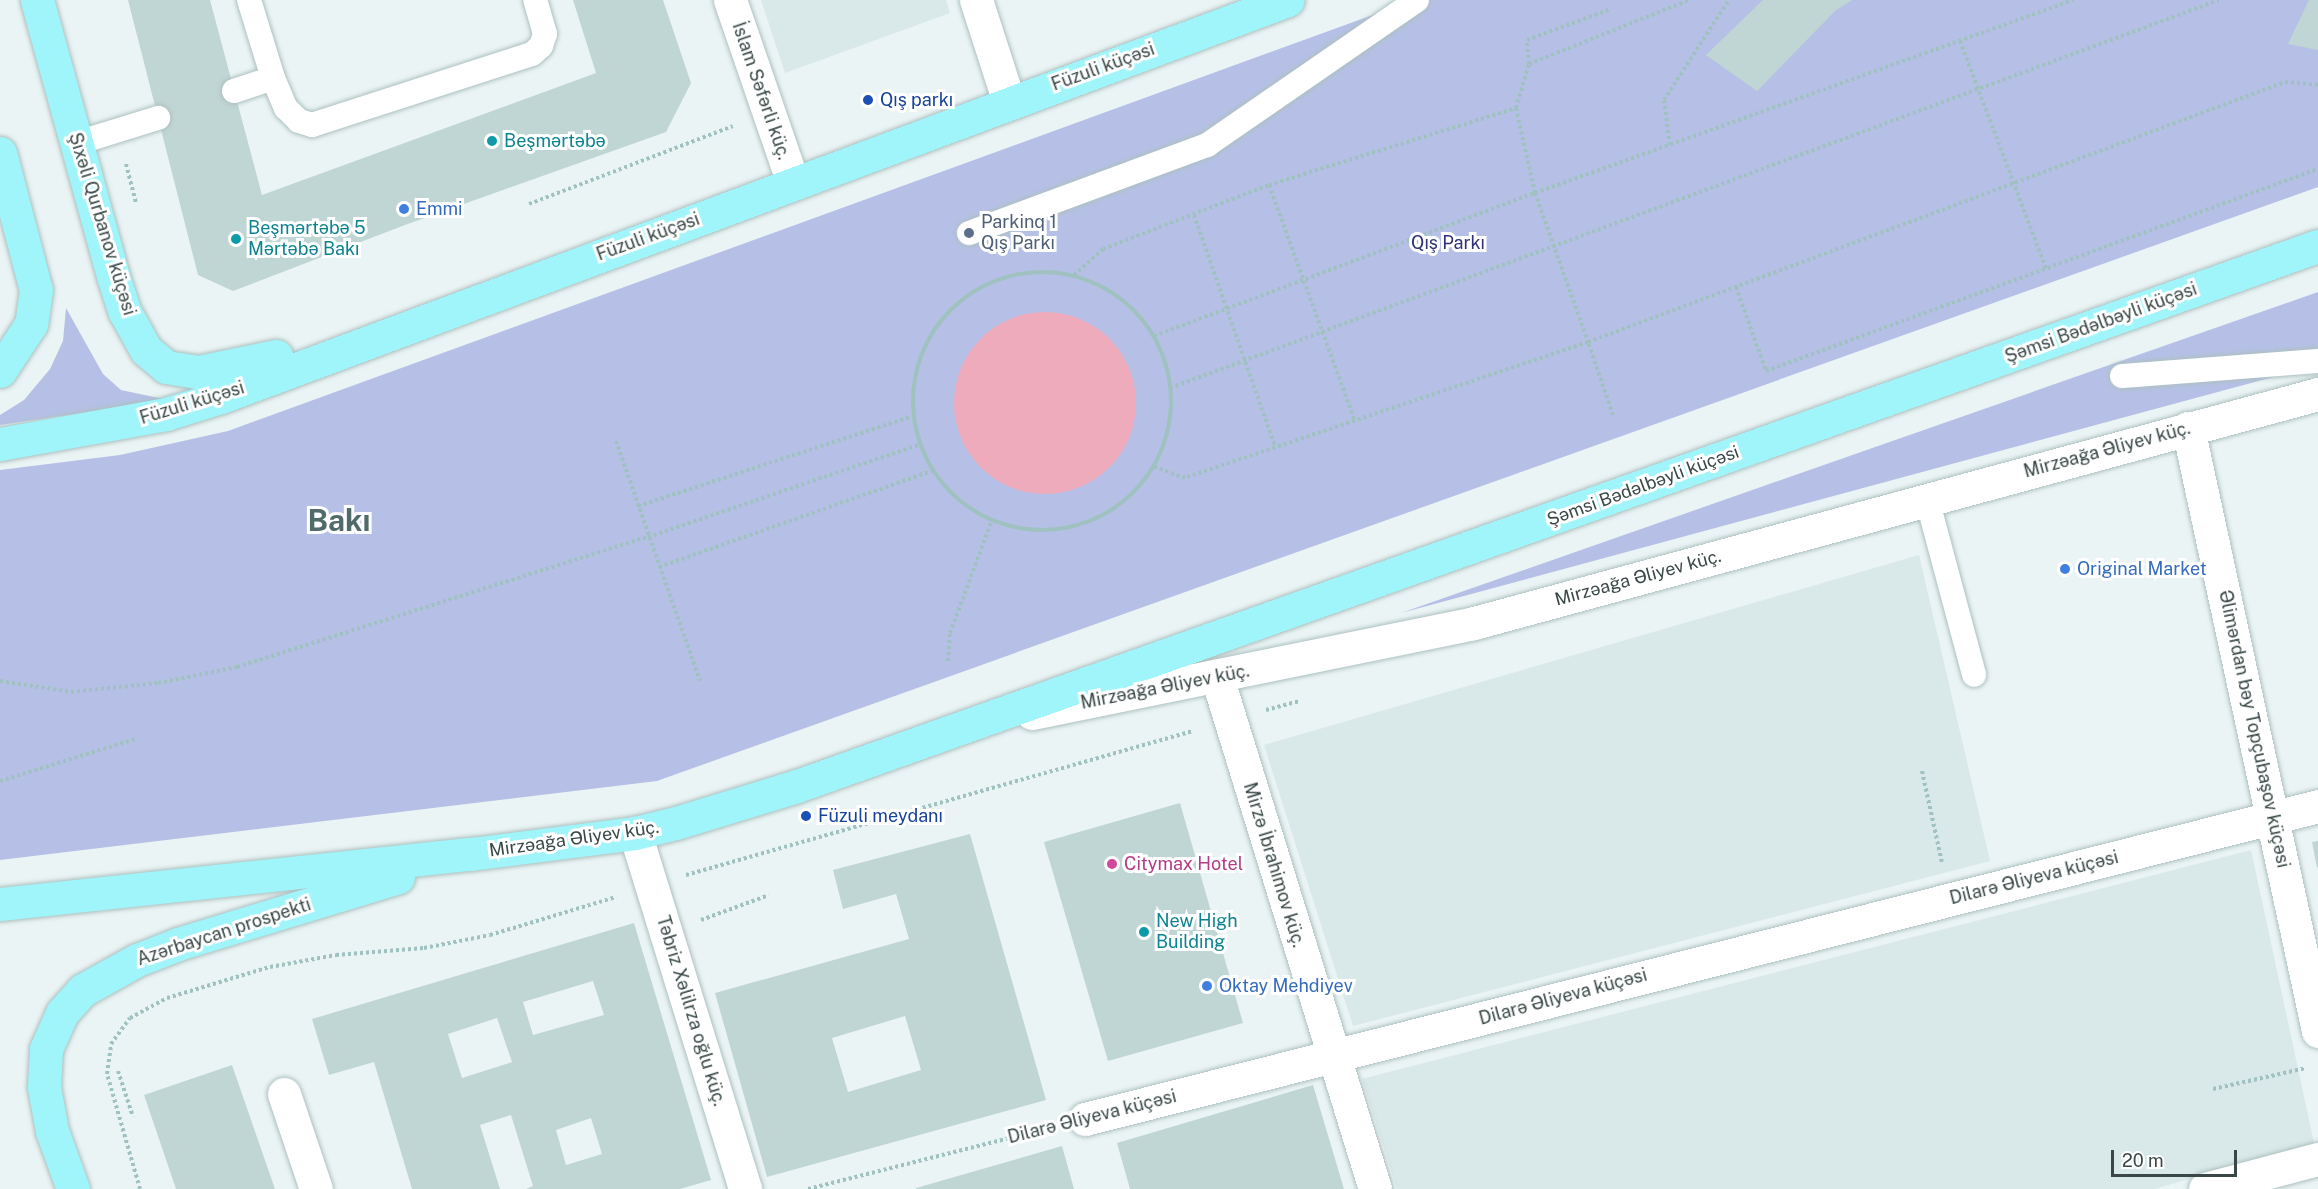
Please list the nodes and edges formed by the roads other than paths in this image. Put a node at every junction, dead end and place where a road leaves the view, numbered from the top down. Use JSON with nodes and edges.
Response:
{"nodes":[{"id":1,"x":37,"y":0,"type":"edge"},
{"id":2,"x":249,"y":0,"type":"edge"},
{"id":3,"x":535,"y":0,"type":"edge"},
{"id":4,"x":730,"y":0,"type":"edge"},
{"id":5,"x":976,"y":0,"type":"edge"},
{"id":6,"x":1288,"y":0,"type":"edge"},
{"id":7,"x":1417,"y":0,"type":"edge"},
{"id":8,"x":273,"y":78,"type":"junction"},
{"id":9,"x":234,"y":91,"type":"dead end"},
{"id":10,"x":1009,"y":102,"type":"junction"},
{"id":11,"x":158,"y":118,"type":"dead end"},
{"id":12,"x":77,"y":143,"type":"junction"},
{"id":13,"x":0,"y":153,"type":"edge"},
{"id":14,"x":793,"y":183,"type":"junction"},
{"id":15,"x":969,"y":233,"type":"dead end"},
{"id":16,"x":2318,"y":246,"type":"edge"},
{"id":17,"x":514,"y":286,"type":"junction"},
{"id":18,"x":2318,"y":361,"type":"edge"},
{"id":19,"x":0,"y":371,"type":"edge"},
{"id":20,"x":2122,"y":376,"type":"dead end"},
{"id":21,"x":2318,"y":394,"type":"edge"},
{"id":22,"x":2188,"y":428,"type":"junction"},
{"id":23,"x":0,"y":444,"type":"edge"},
{"id":24,"x":1927,"y":500,"type":"junction"},
{"id":25,"x":1974,"y":675,"type":"dead end"},
{"id":26,"x":1217,"y":677,"type":"junction"},
{"id":27,"x":968,"y":725,"type":"junction"},
{"id":28,"x":2318,"y":806,"type":"edge"},
{"id":29,"x":2273,"y":818,"type":"junction"},
{"id":30,"x":635,"y":833,"type":"junction"},
{"id":31,"x":471,"y":854,"type":"junction"},
{"id":32,"x":0,"y":904,"type":"edge"},
{"id":33,"x":2318,"y":1030,"type":"edge"},
{"id":34,"x":1332,"y":1057,"type":"junction"},
{"id":35,"x":284,"y":1094,"type":"dead end"},
{"id":36,"x":1084,"y":1119,"type":"road end"},
{"id":37,"x":2318,"y":1159,"type":"edge"},
{"id":38,"x":73,"y":1189,"type":"edge"},
{"id":39,"x":316,"y":1189,"type":"edge"},
{"id":40,"x":745,"y":1189,"type":"edge"},
{"id":41,"x":1375,"y":1189,"type":"edge"},
{"id":42,"x":2205,"y":1189,"type":"edge"}],
"edges":[{"from":1,"to":12,"type":"main road","name":"Şıxəli Qurbanov küçəsi"},
{"from":2,"to":8,"type":"lane"},
{"from":3,"to":8,"type":"lane"},
{"from":4,"to":14,"type":"street","name":"İslam Səfərli küç."},
{"from":5,"to":10,"type":"street"},
{"from":6,"to":10,"type":"main road","name":"Füzuli küçəsi"},
{"from":7,"to":15,"type":"lane"},
{"from":8,"to":9,"type":"lane"},
{"from":10,"to":14,"type":"main road","name":"Füzuli küçəsi"},
{"from":11,"to":12,"type":"lane"},
{"from":12,"to":17,"type":"main road","name":"Şıxəli Qurbanov küçəsi"},
{"from":13,"to":19,"type":"main road"},
{"from":14,"to":17,"type":"main road","name":"Füzuli küçəsi"},
{"from":16,"to":27,"type":"main road","name":"Şəmsi Bədəlbəyli küçəsi"},
{"from":17,"to":23,"type":"main road","name":"Füzuli küçəsi"},
{"from":18,"to":20,"type":"lane"},
{"from":21,"to":22,"type":"street","name":"Mirzəağa Əliyev küç."},
{"from":22,"to":24,"type":"street","name":"Mirzəağa Əliyev küç."},
{"from":22,"to":29,"type":"street","name":"Əlimərdan bəy Topçubaşov küçəsi"},
{"from":24,"to":25,"type":"lane"},
{"from":24,"to":26,"type":"street","name":"Mirzəağa Əliyev küç."},
{"from":26,"to":27,"type":"street","name":"Mirzəağa Əliyev küç."},
{"from":26,"to":34,"type":"street","name":"Mirzə İbrahimov küç."},
{"from":27,"to":30,"type":"main road","name":"Mirzəağa Əliyev küç."},
{"from":28,"to":29,"type":"street","name":"Dilarə Əliyeva küçəsi"},
{"from":29,"to":33,"type":"street","name":"Əlimərdan bəy Topçubaşov küçəsi"},
{"from":29,"to":34,"type":"street","name":"Dilarə Əliyeva küçəsi"},
{"from":30,"to":31,"type":"main road","name":"Mirzəağa Əliyev küç."},
{"from":30,"to":40,"type":"street","name":"Təbriz Xəlilrza oğlu küç."},
{"from":31,"to":32,"type":"main road","name":"Mirzəağa Əliyev küç."},
{"from":31,"to":38,"type":"main road","name":"Azərbaycan prospekti"},
{"from":34,"to":36,"type":"street","name":"Dilarə Əliyeva küçəsi"},
{"from":34,"to":41,"type":"street","name":"Mirzə İbrahimov küç."},
{"from":35,"to":39,"type":"street"},
{"from":37,"to":42,"type":"street"}]}
